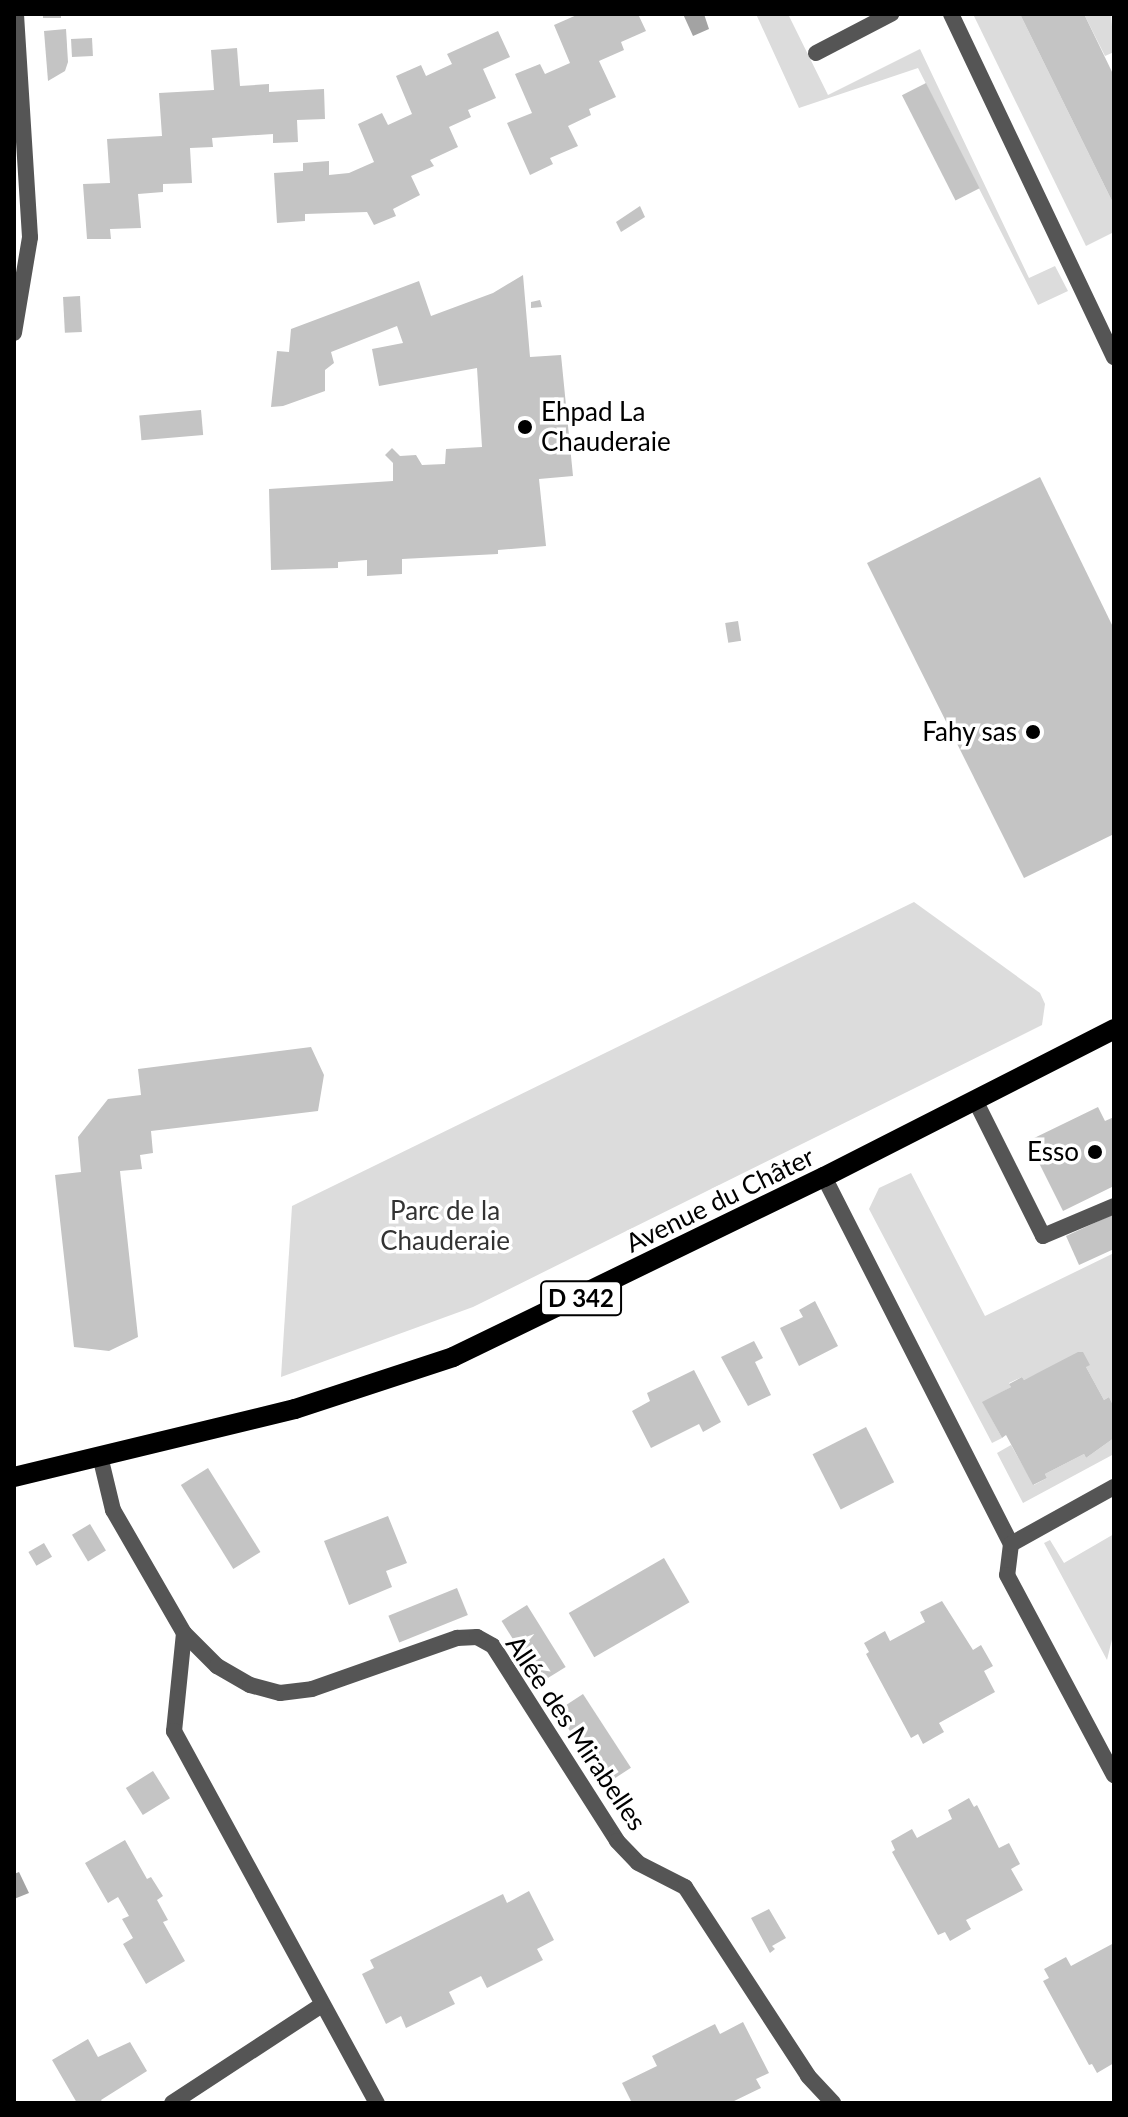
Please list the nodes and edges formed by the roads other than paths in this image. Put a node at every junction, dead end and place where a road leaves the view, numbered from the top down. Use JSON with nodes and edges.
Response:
{"nodes":[{"id":1,"x":16,"y":14,"type":"edge"},
{"id":2,"x":891,"y":14,"type":"edge"},
{"id":3,"x":951,"y":14,"type":"edge"},
{"id":4,"x":816,"y":53,"type":"dead end"},
{"id":5,"x":14,"y":333,"type":"edge"},
{"id":6,"x":1114,"y":357,"type":"edge"},
{"id":7,"x":1114,"y":1029,"type":"edge"},
{"id":8,"x":975,"y":1100,"type":"junction"},
{"id":9,"x":824,"y":1177,"type":"junction"},
{"id":10,"x":1114,"y":1206,"type":"edge"},
{"id":11,"x":100,"y":1456,"type":"junction"},
{"id":12,"x":14,"y":1477,"type":"edge"},
{"id":13,"x":1114,"y":1487,"type":"edge"},
{"id":14,"x":1011,"y":1544,"type":"junction"},
{"id":15,"x":184,"y":1633,"type":"junction"},
{"id":16,"x":1114,"y":1775,"type":"edge"},
{"id":17,"x":322,"y":2005,"type":"junction"},
{"id":18,"x":172,"y":2103,"type":"edge"},
{"id":19,"x":377,"y":2103,"type":"edge"},
{"id":20,"x":833,"y":2103,"type":"edge"}],
"edges":[{"from":1,"to":5,"type":"street"},
{"from":2,"to":4,"type":"street"},
{"from":3,"to":6,"type":"street"},
{"from":7,"to":8,"type":"main road","name":"Avenue du Châter","number":"D 342"},
{"from":8,"to":9,"type":"main road","name":"Avenue du Châter","number":"D 342"},
{"from":8,"to":10,"type":"street"},
{"from":9,"to":11,"type":"main road","name":"Avenue du Châter","number":"D 342"},
{"from":9,"to":14,"type":"street"},
{"from":11,"to":12,"type":"main road","name":"Avenue du Châter","number":"D 342"},
{"from":11,"to":15,"type":"street","name":"Allée des Mirabelles"},
{"from":13,"to":14,"type":"street"},
{"from":14,"to":16,"type":"street"},
{"from":15,"to":17,"type":"street"},
{"from":15,"to":20,"type":"street","name":"Allée des Mirabelles"},
{"from":17,"to":18,"type":"street"},
{"from":17,"to":19,"type":"street"}]}
